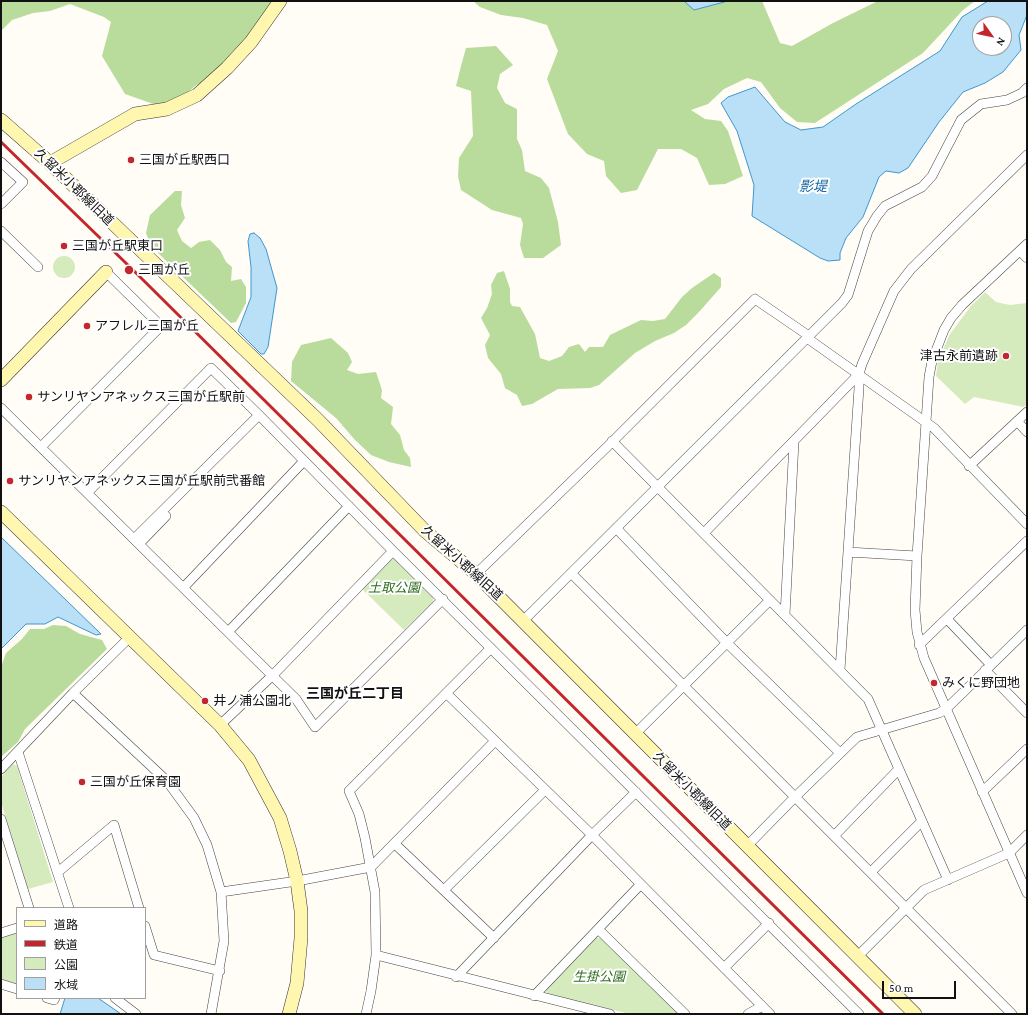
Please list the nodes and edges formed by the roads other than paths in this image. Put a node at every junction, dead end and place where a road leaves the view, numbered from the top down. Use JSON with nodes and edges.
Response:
{"nodes":[{"id":1,"x":280,"y":1,"type":"edge"},
{"id":2,"x":1027,"y":88,"type":"edge"},
{"id":3,"x":1,"y":120,"type":"edge"},
{"id":4,"x":1027,"y":155,"type":"edge"},
{"id":5,"x":1,"y":162,"type":"edge"},
{"id":6,"x":50,"y":163,"type":"junction"},
{"id":7,"x":1,"y":204,"type":"edge"},
{"id":8,"x":1,"y":231,"type":"edge"},
{"id":9,"x":1027,"y":244,"type":"edge"},
{"id":10,"x":1020,"y":251,"type":"junction"},
{"id":11,"x":1027,"y":258,"type":"edge"},
{"id":12,"x":38,"y":266,"type":"dead end"},
{"id":13,"x":106,"y":272,"type":"joint"},
{"id":14,"x":808,"y":337,"type":"junction"},
{"id":15,"x":859,"y":374,"type":"junction"},
{"id":16,"x":1,"y":380,"type":"edge"},
{"id":17,"x":1,"y":408,"type":"edge"},
{"id":18,"x":1027,"y":412,"type":"edge"},
{"id":19,"x":260,"y":416,"type":"junction"},
{"id":20,"x":1017,"y":421,"type":"junction"},
{"id":21,"x":926,"y":422,"type":"junction"},
{"id":22,"x":1027,"y":432,"type":"edge"},
{"id":23,"x":612,"y":442,"type":"junction"},
{"id":24,"x":794,"y":442,"type":"junction"},
{"id":25,"x":41,"y":447,"type":"junction"},
{"id":26,"x":303,"y":462,"type":"junction"},
{"id":27,"x":969,"y":466,"type":"junction"},
{"id":28,"x":658,"y":486,"type":"junction"},
{"id":29,"x":88,"y":492,"type":"junction"},
{"id":30,"x":349,"y":506,"type":"junction"},
{"id":31,"x":1,"y":512,"type":"edge"},
{"id":32,"x":1027,"y":524,"type":"edge"},
{"id":33,"x":616,"y":528,"type":"junction"},
{"id":34,"x":704,"y":533,"type":"junction"},
{"id":35,"x":138,"y":540,"type":"junction"},
{"id":36,"x":1027,"y":542,"type":"edge"},
{"id":37,"x":393,"y":551,"type":"junction"},
{"id":38,"x":848,"y":552,"type":"junction"},
{"id":39,"x":917,"y":556,"type":"junction"},
{"id":40,"x":571,"y":572,"type":"junction"},
{"id":41,"x":476,"y":574,"type":"junction"},
{"id":42,"x":184,"y":587,"type":"junction"},
{"id":43,"x":443,"y":599,"type":"junction"},
{"id":44,"x":770,"y":600,"type":"junction"},
{"id":45,"x":785,"y":614,"type":"junction"},
{"id":46,"x":947,"y":619,"type":"junction"},
{"id":47,"x":523,"y":621,"type":"junction"},
{"id":48,"x":1027,"y":630,"type":"edge"},
{"id":49,"x":228,"y":632,"type":"junction"},
{"id":50,"x":130,"y":637,"type":"junction"},
{"id":51,"x":727,"y":643,"type":"junction"},
{"id":52,"x":920,"y":645,"type":"junction"},
{"id":53,"x":491,"y":648,"type":"junction"},
{"id":54,"x":988,"y":667,"type":"junction"},
{"id":55,"x":840,"y":670,"type":"junction"},
{"id":56,"x":274,"y":674,"type":"junction"},
{"id":57,"x":684,"y":684,"type":"junction"},
{"id":58,"x":73,"y":693,"type":"junction"},
{"id":59,"x":446,"y":693,"type":"junction"},
{"id":60,"x":946,"y":709,"type":"junction"},
{"id":61,"x":1027,"y":713,"type":"edge"},
{"id":62,"x":220,"y":725,"type":"junction"},
{"id":63,"x":882,"y":729,"type":"junction"},
{"id":64,"x":635,"y":734,"type":"junction"},
{"id":65,"x":495,"y":740,"type":"junction"},
{"id":66,"x":1027,"y":749,"type":"edge"},
{"id":67,"x":18,"y":752,"type":"junction"},
{"id":68,"x":840,"y":753,"type":"junction"},
{"id":69,"x":1,"y":769,"type":"edge"},
{"id":70,"x":899,"y":769,"type":"junction"},
{"id":71,"x":544,"y":790,"type":"junction"},
{"id":72,"x":636,"y":792,"type":"junction"},
{"id":73,"x":982,"y":792,"type":"junction"},
{"id":74,"x":795,"y":797,"type":"junction"},
{"id":75,"x":1,"y":819,"type":"edge"},
{"id":76,"x":922,"y":821,"type":"junction"},
{"id":77,"x":592,"y":835,"type":"junction"},
{"id":78,"x":1027,"y":835,"type":"edge"},
{"id":79,"x":834,"y":836,"type":"junction"},
{"id":80,"x":395,"y":844,"type":"junction"},
{"id":81,"x":747,"y":846,"type":"junction"},
{"id":82,"x":1009,"y":853,"type":"junction"},
{"id":83,"x":371,"y":867,"type":"junction"},
{"id":84,"x":58,"y":872,"type":"junction"},
{"id":85,"x":871,"y":872,"type":"junction"},
{"id":86,"x":948,"y":880,"type":"junction"},
{"id":87,"x":297,"y":881,"type":"junction"},
{"id":88,"x":641,"y":884,"type":"junction"},
{"id":89,"x":445,"y":889,"type":"junction"},
{"id":90,"x":221,"y":892,"type":"junction"},
{"id":91,"x":1027,"y":893,"type":"edge"},
{"id":92,"x":29,"y":907,"type":"edge"},
{"id":93,"x":69,"y":907,"type":"edge"},
{"id":94,"x":139,"y":907,"type":"edge"},
{"id":95,"x":906,"y":907,"type":"junction"},
{"id":96,"x":769,"y":923,"type":"junction"},
{"id":97,"x":16,"y":928,"type":"edge"},
{"id":98,"x":146,"y":929,"type":"edge"},
{"id":99,"x":598,"y":929,"type":"junction"},
{"id":100,"x":1,"y":933,"type":"edge"},
{"id":101,"x":494,"y":938,"type":"junction"},
{"id":102,"x":376,"y":955,"type":"junction"},
{"id":103,"x":858,"y":956,"type":"junction"},
{"id":104,"x":724,"y":968,"type":"junction"},
{"id":105,"x":220,"y":971,"type":"junction"},
{"id":106,"x":456,"y":977,"type":"junction"},
{"id":107,"x":1,"y":984,"type":"edge"},
{"id":108,"x":16,"y":989,"type":"edge"},
{"id":109,"x":534,"y":996,"type":"junction"},
{"id":110,"x":116,"y":999,"type":"edge"},
{"id":111,"x":762,"y":1006,"type":"junction"},
{"id":112,"x":136,"y":1014,"type":"edge"},
{"id":113,"x":211,"y":1014,"type":"edge"},
{"id":114,"x":289,"y":1014,"type":"edge"},
{"id":115,"x":366,"y":1014,"type":"edge"},
{"id":116,"x":606,"y":1014,"type":"edge"},
{"id":117,"x":685,"y":1014,"type":"edge"},
{"id":118,"x":748,"y":1014,"type":"edge"},
{"id":119,"x":770,"y":1014,"type":"edge"},
{"id":120,"x":860,"y":1014,"type":"edge"},
{"id":121,"x":915,"y":1014,"type":"edge"},
{"id":122,"x":1012,"y":1014,"type":"edge"}],
"edges":[{"from":1,"to":6,"type":"street"},
{"from":2,"to":14,"type":"street"},
{"from":3,"to":6,"type":"street","name":"久留米小郡線旧道"},
{"from":4,"to":15,"type":"street"},
{"from":5,"to":7,"type":"street"},
{"from":6,"to":41,"type":"street","name":"久留米小郡線旧道"},
{"from":8,"to":12,"type":"street"},
{"from":9,"to":10,"type":"street"},
{"from":10,"to":11,"type":"street"},
{"from":10,"to":21,"type":"street"},
{"from":13,"to":16,"type":"street"},
{"from":13,"to":25,"type":"street"},
{"from":14,"to":15,"type":"street"},
{"from":14,"to":23,"type":"street"},
{"from":14,"to":28,"type":"street"},
{"from":15,"to":21,"type":"street"},
{"from":15,"to":24,"type":"street"},
{"from":15,"to":38,"type":"street"},
{"from":17,"to":25,"type":"street"},
{"from":18,"to":20,"type":"street"},
{"from":19,"to":26,"type":"street"},
{"from":19,"to":29,"type":"street"},
{"from":19,"to":35,"type":"street"},
{"from":20,"to":22,"type":"street"},
{"from":20,"to":27,"type":"street"},
{"from":21,"to":27,"type":"street"},
{"from":21,"to":39,"type":"street"},
{"from":23,"to":28,"type":"street"},
{"from":23,"to":41,"type":"street"},
{"from":24,"to":34,"type":"street"},
{"from":24,"to":45,"type":"street"},
{"from":25,"to":29,"type":"street"},
{"from":26,"to":30,"type":"street"},
{"from":26,"to":42,"type":"street"},
{"from":27,"to":32,"type":"street"},
{"from":28,"to":33,"type":"street"},
{"from":28,"to":34,"type":"street"},
{"from":29,"to":35,"type":"street"},
{"from":30,"to":37,"type":"street"},
{"from":30,"to":49,"type":"street"},
{"from":31,"to":50,"type":"street"},
{"from":33,"to":40,"type":"street"},
{"from":33,"to":51,"type":"street"},
{"from":34,"to":44,"type":"street"},
{"from":35,"to":42,"type":"street"},
{"from":36,"to":46,"type":"street"},
{"from":37,"to":43,"type":"street"},
{"from":37,"to":56,"type":"street"},
{"from":38,"to":39,"type":"street"},
{"from":38,"to":55,"type":"street"},
{"from":39,"to":52,"type":"street"},
{"from":40,"to":47,"type":"street"},
{"from":40,"to":57,"type":"street"},
{"from":41,"to":47,"type":"street","name":"久留米小郡線旧道"},
{"from":42,"to":49,"type":"street"},
{"from":43,"to":53,"type":"street"},
{"from":43,"to":56,"type":"street"},
{"from":44,"to":45,"type":"street"},
{"from":44,"to":51,"type":"street"},
{"from":45,"to":55,"type":"street"},
{"from":46,"to":52,"type":"street"},
{"from":46,"to":54,"type":"street"},
{"from":47,"to":64,"type":"street","name":"久留米小郡線旧道"},
{"from":48,"to":54,"type":"street"},
{"from":49,"to":56,"type":"street"},
{"from":50,"to":58,"type":"street"},
{"from":50,"to":62,"type":"street"},
{"from":51,"to":57,"type":"street"},
{"from":51,"to":68,"type":"street"},
{"from":52,"to":60,"type":"street"},
{"from":53,"to":59,"type":"street"},
{"from":53,"to":72,"type":"street"},
{"from":54,"to":60,"type":"street"},
{"from":54,"to":61,"type":"street"},
{"from":55,"to":63,"type":"street"},
{"from":56,"to":62,"type":"street"},
{"from":57,"to":64,"type":"street"},
{"from":57,"to":74,"type":"street"},
{"from":58,"to":67,"type":"street"},
{"from":58,"to":90,"type":"street"},
{"from":59,"to":65,"type":"street"},
{"from":59,"to":83,"type":"street"},
{"from":60,"to":63,"type":"street"},
{"from":60,"to":73,"type":"street"},
{"from":62,"to":87,"type":"street"},
{"from":63,"to":68,"type":"street"},
{"from":63,"to":70,"type":"street"},
{"from":64,"to":81,"type":"street","name":"久留米小郡線旧道"},
{"from":65,"to":71,"type":"street"},
{"from":65,"to":80,"type":"street"},
{"from":66,"to":73,"type":"street"},
{"from":67,"to":69,"type":"street"},
{"from":67,"to":84,"type":"street"},
{"from":68,"to":74,"type":"street"},
{"from":70,"to":76,"type":"street"},
{"from":70,"to":79,"type":"street"},
{"from":71,"to":77,"type":"street"},
{"from":71,"to":89,"type":"street"},
{"from":72,"to":77,"type":"street"},
{"from":72,"to":96,"type":"street"},
{"from":73,"to":82,"type":"street"},
{"from":74,"to":79,"type":"street"},
{"from":74,"to":81,"type":"street"},
{"from":75,"to":92,"type":"street"},
{"from":76,"to":85,"type":"street"},
{"from":76,"to":86,"type":"street"},
{"from":77,"to":88,"type":"street"},
{"from":77,"to":101,"type":"street"},
{"from":78,"to":82,"type":"street"},
{"from":79,"to":85,"type":"street"},
{"from":80,"to":83,"type":"street"},
{"from":80,"to":89,"type":"street"},
{"from":81,"to":103,"type":"street","name":"久留米小郡線旧道"},
{"from":82,"to":86,"type":"street"},
{"from":82,"to":91,"type":"street"},
{"from":83,"to":87,"type":"street"},
{"from":83,"to":102,"type":"street"},
{"from":84,"to":93,"type":"street"},
{"from":84,"to":94,"type":"street"},
{"from":85,"to":95,"type":"street"},
{"from":86,"to":95,"type":"street"},
{"from":87,"to":90,"type":"street"},
{"from":87,"to":114,"type":"street"},
{"from":88,"to":99,"type":"street"},
{"from":88,"to":104,"type":"street"},
{"from":89,"to":101,"type":"street"},
{"from":90,"to":105,"type":"street"},
{"from":95,"to":103,"type":"street"},
{"from":95,"to":122,"type":"street"},
{"from":96,"to":104,"type":"street"},
{"from":96,"to":120,"type":"street"},
{"from":97,"to":100,"type":"street"},
{"from":98,"to":105,"type":"street"},
{"from":99,"to":109,"type":"street"},
{"from":99,"to":117,"type":"street"},
{"from":101,"to":106,"type":"street"},
{"from":102,"to":106,"type":"street"},
{"from":102,"to":115,"type":"street"},
{"from":103,"to":121,"type":"street","name":"久留米小郡線旧道"},
{"from":104,"to":111,"type":"street"},
{"from":105,"to":113,"type":"street"},
{"from":106,"to":109,"type":"street"},
{"from":107,"to":108,"type":"street"},
{"from":109,"to":116,"type":"street"},
{"from":110,"to":112,"type":"street"},
{"from":111,"to":118,"type":"street"},
{"from":111,"to":119,"type":"street"}]}
